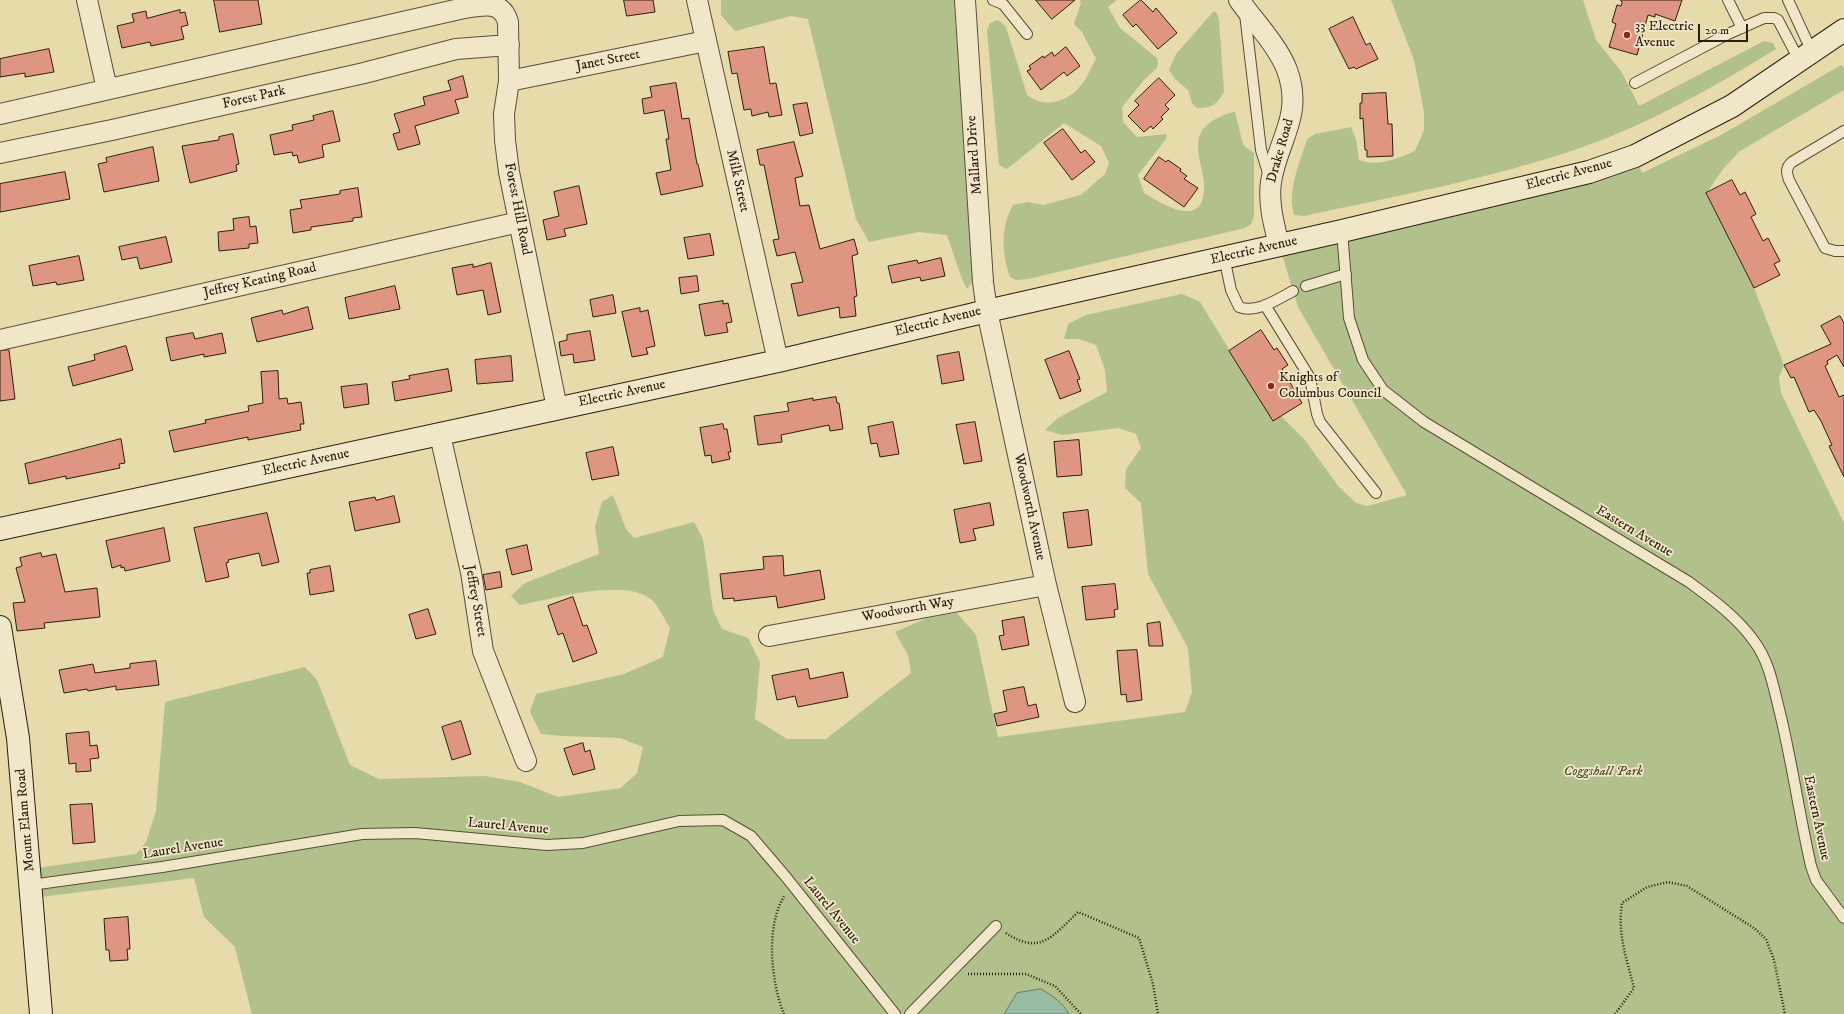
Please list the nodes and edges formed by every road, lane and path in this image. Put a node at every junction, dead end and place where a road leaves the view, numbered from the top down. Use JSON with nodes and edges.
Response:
{"nodes":[{"id":1,"x":87,"y":0,"type":"edge"},
{"id":2,"x":697,"y":0,"type":"edge"},
{"id":3,"x":965,"y":0,"type":"edge"},
{"id":4,"x":993,"y":0,"type":"edge"},
{"id":5,"x":1728,"y":0,"type":"edge"},
{"id":6,"x":1788,"y":0,"type":"edge"},
{"id":7,"x":1242,"y":4,"type":"edge"},
{"id":8,"x":1742,"y":28,"type":"junction"},
{"id":9,"x":1844,"y":30,"type":"edge"},
{"id":10,"x":1027,"y":34,"type":"dead end"},
{"id":11,"x":706,"y":41,"type":"junction"},
{"id":12,"x":509,"y":45,"type":"junction"},
{"id":13,"x":1805,"y":56,"type":"junction"},
{"id":14,"x":509,"y":81,"type":"junction"},
{"id":15,"x":1635,"y":83,"type":"dead end"},
{"id":16,"x":107,"y":89,"type":"junction"},
{"id":17,"x":0,"y":114,"type":"edge"},
{"id":18,"x":1844,"y":131,"type":"edge"},
{"id":19,"x":0,"y":153,"type":"edge"},
{"id":20,"x":1271,"y":181,"type":"junction"},
{"id":21,"x":519,"y":222,"type":"junction"},
{"id":22,"x":1342,"y":231,"type":"junction"},
{"id":23,"x":1279,"y":245,"type":"junction"},
{"id":24,"x":1844,"y":251,"type":"edge"},
{"id":25,"x":1224,"y":257,"type":"junction"},
{"id":26,"x":1346,"y":274,"type":"junction"},
{"id":27,"x":1306,"y":286,"type":"dead end"},
{"id":28,"x":1293,"y":291,"type":"dead end"},
{"id":29,"x":1265,"y":305,"type":"junction"},
{"id":30,"x":987,"y":310,"type":"junction"},
{"id":31,"x":0,"y":340,"type":"edge"},
{"id":32,"x":778,"y":361,"type":"junction"},
{"id":33,"x":557,"y":408,"type":"junction"},
{"id":34,"x":440,"y":435,"type":"junction"},
{"id":35,"x":1376,"y":493,"type":"dead end"},
{"id":36,"x":0,"y":529,"type":"edge"},
{"id":37,"x":1046,"y":585,"type":"junction"},
{"id":38,"x":0,"y":627,"type":"edge"},
{"id":39,"x":769,"y":636,"type":"dead end"},
{"id":40,"x":1075,"y":702,"type":"dead end"},
{"id":41,"x":526,"y":761,"type":"dead end"},
{"id":42,"x":31,"y":885,"type":"junction"},
{"id":43,"x":793,"y":886,"type":"junction"},
{"id":44,"x":1844,"y":918,"type":"edge"},
{"id":45,"x":996,"y":926,"type":"joint"},
{"id":46,"x":949,"y":975,"type":"junction"},
{"id":47,"x":41,"y":1014,"type":"edge"},
{"id":48,"x":784,"y":1014,"type":"edge"},
{"id":49,"x":895,"y":1014,"type":"edge"},
{"id":50,"x":910,"y":1014,"type":"edge"},
{"id":51,"x":1082,"y":1014,"type":"edge"},
{"id":52,"x":1158,"y":1014,"type":"edge"},
{"id":53,"x":1615,"y":1014,"type":"edge"},
{"id":54,"x":1785,"y":1014,"type":"edge"}],
"edges":[{"from":1,"to":16,"type":"street"},
{"from":2,"to":11,"type":"street","name":"Milk Street"},
{"from":3,"to":30,"type":"street","name":"Mallard Drive"},
{"from":4,"to":10,"type":"lane"},
{"from":5,"to":8,"type":"lane"},
{"from":6,"to":13,"type":"lane"},
{"from":7,"to":20,"type":"lane"},
{"from":7,"to":20,"type":"street","name":"Drake Road"},
{"from":8,"to":13,"type":"lane"},
{"from":8,"to":15,"type":"lane"},
{"from":9,"to":13,"type":"main road","name":"Electric Avenue"},
{"from":11,"to":14,"type":"street","name":"Janet Street"},
{"from":11,"to":32,"type":"street","name":"Milk Street"},
{"from":12,"to":14,"type":"street","name":"Forest Hill Road"},
{"from":12,"to":16,"type":"street","name":"Forest Hill Road"},
{"from":12,"to":19,"type":"street","name":"Forest Park"},
{"from":13,"to":22,"type":"main road","name":"Electric Avenue"},
{"from":14,"to":21,"type":"street","name":"Forest Hill Road"},
{"from":16,"to":17,"type":"street"},
{"from":18,"to":24,"type":"lane"},
{"from":20,"to":23,"type":"street","name":"Drake Road"},
{"from":21,"to":31,"type":"street","name":"Jeffrey Keating Road"},
{"from":21,"to":33,"type":"street","name":"Forest Hill Road"},
{"from":22,"to":23,"type":"main road","name":"Electric Avenue"},
{"from":22,"to":26,"type":"lane","name":"Eastern Avenue"},
{"from":23,"to":25,"type":"main road","name":"Electric Avenue"},
{"from":25,"to":29,"type":"lane"},
{"from":25,"to":30,"type":"main road","name":"Electric Avenue"},
{"from":26,"to":27,"type":"lane"},
{"from":26,"to":44,"type":"lane","name":"Eastern Avenue"},
{"from":28,"to":29,"type":"lane"},
{"from":29,"to":35,"type":"lane"},
{"from":30,"to":32,"type":"main road","name":"Electric Avenue"},
{"from":30,"to":37,"type":"street","name":"Woodworth Avenue"},
{"from":32,"to":33,"type":"main road","name":"Electric Avenue"},
{"from":33,"to":34,"type":"main road","name":"Electric Avenue"},
{"from":34,"to":36,"type":"main road","name":"Electric Avenue"},
{"from":34,"to":41,"type":"street","name":"Jeffrey Street"},
{"from":37,"to":39,"type":"street","name":"Woodworth Way"},
{"from":37,"to":40,"type":"street","name":"Woodworth Avenue"},
{"from":38,"to":42,"type":"main road","name":"Mount Elam Road"},
{"from":42,"to":43,"type":"lane","name":"Laurel Avenue"},
{"from":42,"to":47,"type":"main road","name":"Mount Elam Road"},
{"from":43,"to":48,"type":"path"},
{"from":43,"to":49,"type":"lane","name":"Laurel Avenue"},
{"from":45,"to":46,"type":"lane"},
{"from":45,"to":52,"type":"path"},
{"from":46,"to":50,"type":"lane"},
{"from":46,"to":51,"type":"path"},
{"from":53,"to":54,"type":"path"}]}
